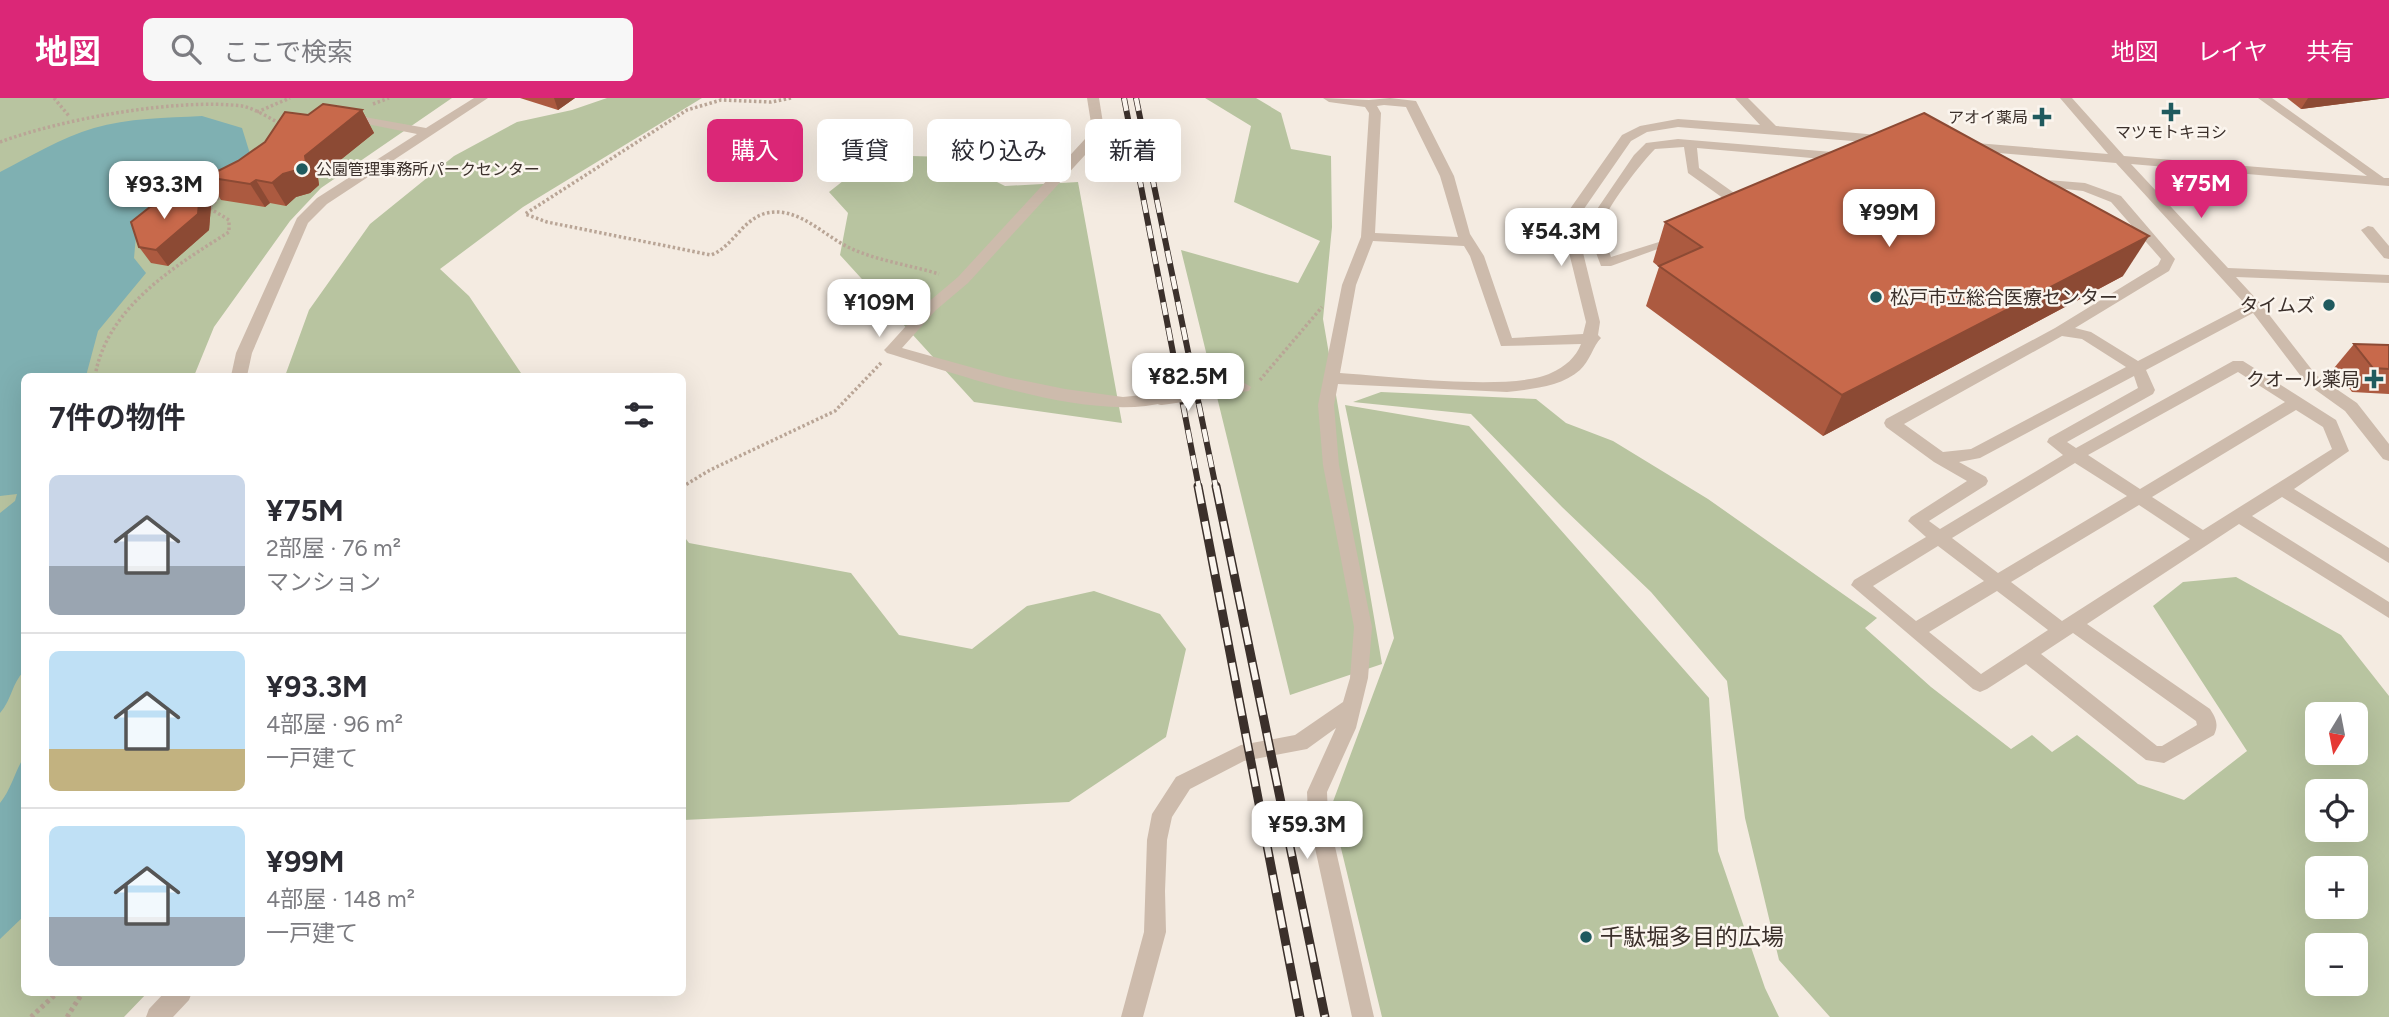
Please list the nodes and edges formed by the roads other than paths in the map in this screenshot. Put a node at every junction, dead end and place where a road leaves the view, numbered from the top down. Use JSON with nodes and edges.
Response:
{"nodes":[{"id":1,"x":482,"y":98,"type":"edge"},
{"id":2,"x":1093,"y":98,"type":"edge"},
{"id":3,"x":1329,"y":98,"type":"edge"},
{"id":4,"x":1741,"y":98,"type":"edge"},
{"id":5,"x":2066,"y":98,"type":"edge"},
{"id":6,"x":2264,"y":98,"type":"edge"},
{"id":7,"x":1369,"y":104,"type":"junction"},
{"id":8,"x":336,"y":113,"type":"edge"},
{"id":9,"x":1771,"y":130,"type":"junction"},
{"id":10,"x":430,"y":133,"type":"junction"},
{"id":11,"x":1845,"y":136,"type":"junction"},
{"id":12,"x":1898,"y":140,"type":"edge"},
{"id":13,"x":1690,"y":144,"type":"junction"},
{"id":14,"x":1953,"y":150,"type":"edge"},
{"id":15,"x":1851,"y":158,"type":"junction"},
{"id":16,"x":2120,"y":159,"type":"junction"},
{"id":17,"x":1837,"y":170,"type":"edge"},
{"id":18,"x":2017,"y":180,"type":"edge"},
{"id":19,"x":2388,"y":182,"type":"edge"},
{"id":20,"x":1766,"y":202,"type":"edge"},
{"id":21,"x":2368,"y":230,"type":"dead end"},
{"id":22,"x":1368,"y":237,"type":"junction"},
{"id":23,"x":1468,"y":242,"type":"junction"},
{"id":24,"x":1659,"y":246,"type":"dead end"},
{"id":25,"x":2389,"y":255,"type":"edge"},
{"id":26,"x":2225,"y":272,"type":"junction"},
{"id":27,"x":2389,"y":279,"type":"edge"},
{"id":28,"x":2255,"y":306,"type":"junction"},
{"id":29,"x":2060,"y":331,"type":"junction"},
{"id":30,"x":1593,"y":338,"type":"junction"},
{"id":31,"x":2138,"y":368,"type":"junction"},
{"id":32,"x":240,"y":373,"type":"edge"},
{"id":33,"x":1330,"y":378,"type":"junction"},
{"id":34,"x":1244,"y":387,"type":"road end"},
{"id":35,"x":2296,"y":403,"type":"junction"},
{"id":36,"x":2076,"y":455,"type":"junction"},
{"id":37,"x":2389,"y":455,"type":"edge"},
{"id":38,"x":1940,"y":458,"type":"junction"},
{"id":39,"x":2282,"y":489,"type":"junction"},
{"id":40,"x":2138,"y":496,"type":"junction"},
{"id":41,"x":2239,"y":516,"type":"junction"},
{"id":42,"x":1939,"y":537,"type":"junction"},
{"id":43,"x":2203,"y":538,"type":"junction"},
{"id":44,"x":2389,"y":556,"type":"edge"},
{"id":45,"x":1998,"y":582,"type":"junction"},
{"id":46,"x":2389,"y":611,"type":"edge"},
{"id":47,"x":2067,"y":626,"type":"junction"},
{"id":48,"x":1915,"y":631,"type":"junction"},
{"id":49,"x":2027,"y":654,"type":"junction"},
{"id":50,"x":1350,"y":708,"type":"junction"},
{"id":51,"x":177,"y":996,"type":"edge"},
{"id":52,"x":156,"y":1017,"type":"edge"},
{"id":53,"x":1132,"y":1017,"type":"edge"},
{"id":54,"x":1363,"y":1017,"type":"edge"}],
"edges":[{"from":1,"to":10,"type":"street"},
{"from":2,"to":34,"type":"street","bridge":true},
{"from":3,"to":7,"type":"street"},
{"from":4,"to":9,"type":"street"},
{"from":5,"to":16,"type":"street"},
{"from":6,"to":19,"type":"street"},
{"from":7,"to":22,"type":"street"},
{"from":7,"to":23,"type":"street"},
{"from":8,"to":10,"type":"street"},
{"from":9,"to":11,"type":"street"},
{"from":9,"to":30,"type":"street"},
{"from":10,"to":32,"type":"street"},
{"from":11,"to":12,"type":"street"},
{"from":11,"to":15,"type":"street"},
{"from":13,"to":15,"type":"street"},
{"from":13,"to":20,"type":"street"},
{"from":13,"to":24,"type":"street"},
{"from":14,"to":16,"type":"street"},
{"from":15,"to":17,"type":"street"},
{"from":16,"to":19,"type":"street"},
{"from":16,"to":26,"type":"street"},
{"from":18,"to":29,"type":"street"},
{"from":21,"to":25,"type":"street"},
{"from":22,"to":23,"type":"street"},
{"from":22,"to":33,"type":"street"},
{"from":23,"to":30,"type":"street"},
{"from":26,"to":27,"type":"street"},
{"from":26,"to":28,"type":"street"},
{"from":28,"to":31,"type":"street"},
{"from":28,"to":37,"type":"street"},
{"from":29,"to":31,"type":"street"},
{"from":29,"to":38,"type":"street"},
{"from":30,"to":33,"type":"street"},
{"from":31,"to":36,"type":"street"},
{"from":31,"to":38,"type":"street"},
{"from":33,"to":50,"type":"street"},
{"from":35,"to":36,"type":"street"},
{"from":35,"to":39,"type":"street"},
{"from":35,"to":40,"type":"street"},
{"from":36,"to":40,"type":"street"},
{"from":36,"to":42,"type":"street"},
{"from":38,"to":42,"type":"street"},
{"from":39,"to":41,"type":"street"},
{"from":39,"to":44,"type":"street"},
{"from":40,"to":43,"type":"street"},
{"from":40,"to":45,"type":"street"},
{"from":41,"to":43,"type":"street"},
{"from":41,"to":46,"type":"street"},
{"from":42,"to":45,"type":"street"},
{"from":42,"to":48,"type":"street"},
{"from":43,"to":47,"type":"street"},
{"from":45,"to":47,"type":"street"},
{"from":45,"to":48,"type":"street"},
{"from":47,"to":49,"type":"street"},
{"from":47,"to":49,"type":"street"},
{"from":48,"to":49,"type":"street"},
{"from":50,"to":53,"type":"street"},
{"from":50,"to":54,"type":"street"},
{"from":51,"to":52,"type":"street"}]}
